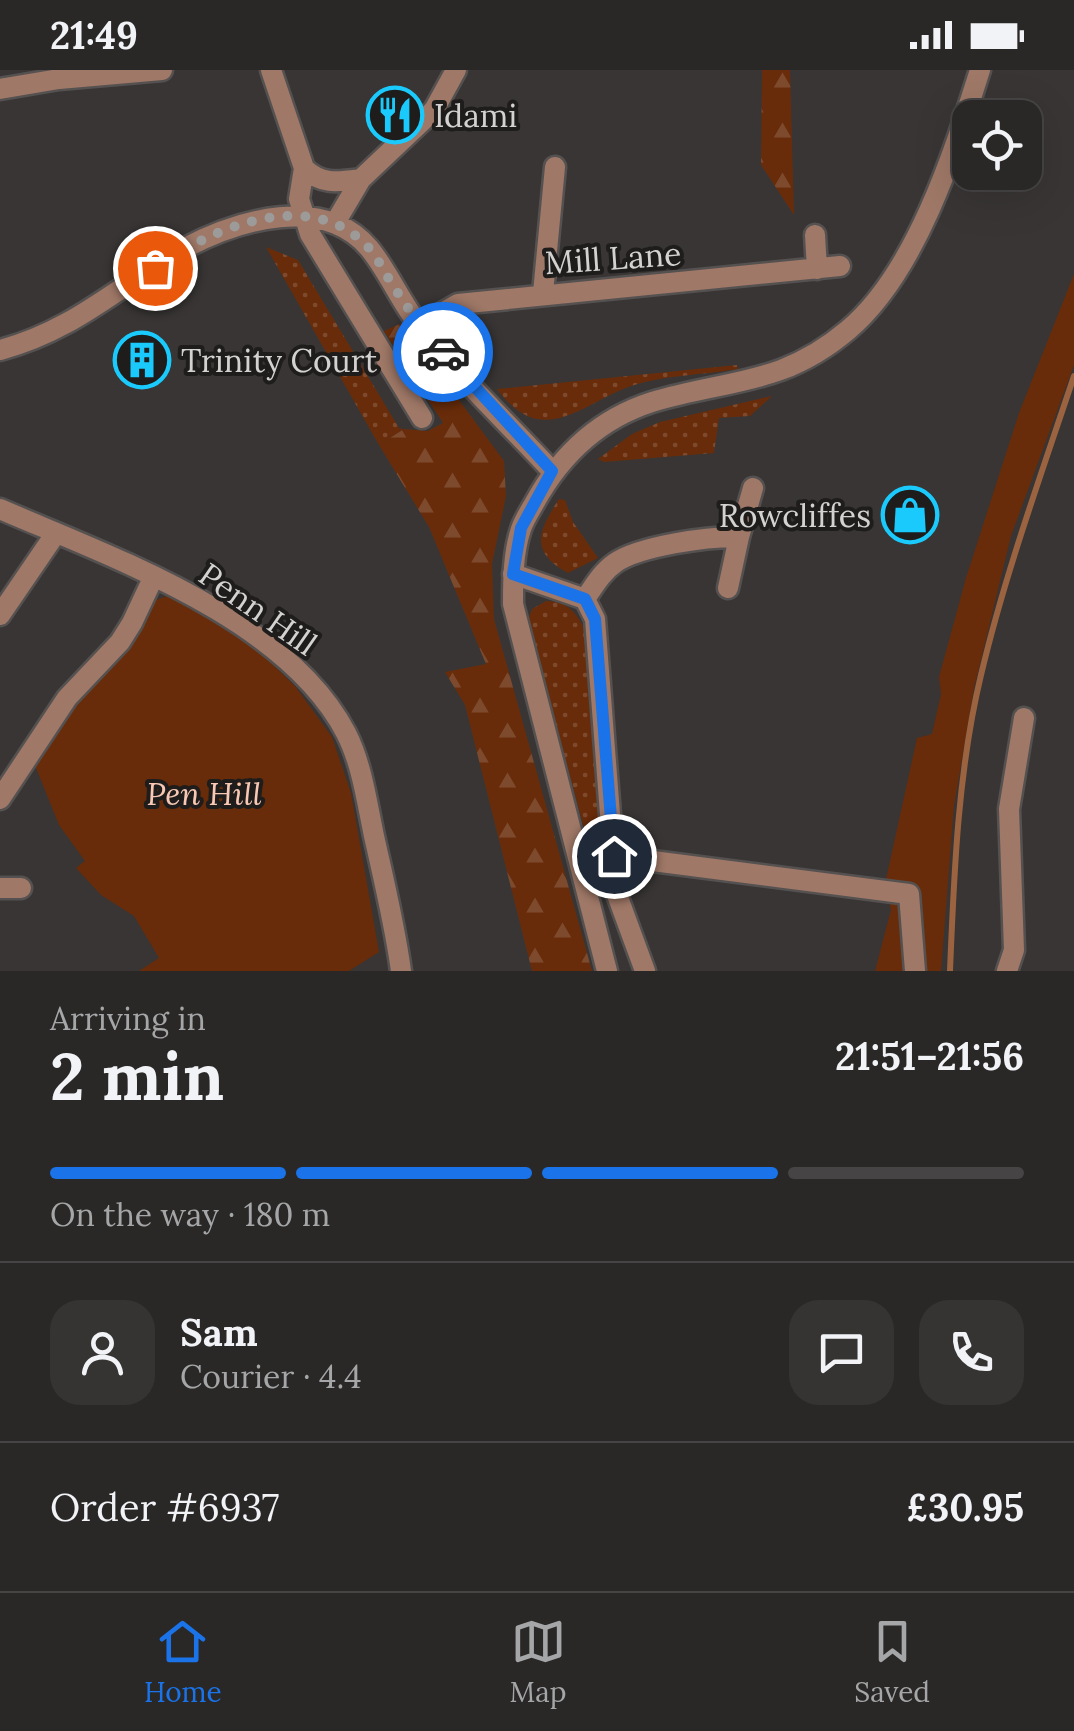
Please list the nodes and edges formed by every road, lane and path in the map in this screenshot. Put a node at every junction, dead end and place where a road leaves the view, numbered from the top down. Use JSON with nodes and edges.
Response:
{"nodes":[{"id":1,"x":162,"y":70,"type":"edge"},
{"id":2,"x":270,"y":70,"type":"edge"},
{"id":3,"x":456,"y":70,"type":"edge"},
{"id":4,"x":980,"y":70,"type":"edge"},
{"id":5,"x":0,"y":89,"type":"edge"},
{"id":6,"x":555,"y":167,"type":"dead end"},
{"id":7,"x":304,"y":168,"type":"junction"},
{"id":8,"x":361,"y":179,"type":"junction"},
{"id":9,"x":304,"y":218,"type":"junction"},
{"id":10,"x":335,"y":223,"type":"junction"},
{"id":11,"x":815,"y":235,"type":"dead end"},
{"id":12,"x":840,"y":266,"type":"dead end"},
{"id":13,"x":817,"y":269,"type":"junction"},
{"id":14,"x":543,"y":293,"type":"junction"},
{"id":15,"x":419,"y":326,"type":"junction"},
{"id":16,"x":3,"y":342,"type":"edge"},
{"id":17,"x":422,"y":418,"type":"dead end"},
{"id":18,"x":552,"y":471,"type":"junction"},
{"id":19,"x":753,"y":488,"type":"dead end"},
{"id":20,"x":0,"y":509,"type":"edge"},
{"id":21,"x":56,"y":533,"type":"junction"},
{"id":22,"x":738,"y":536,"type":"junction"},
{"id":23,"x":513,"y":574,"type":"junction"},
{"id":24,"x":154,"y":576,"type":"junction"},
{"id":25,"x":728,"y":588,"type":"dead end"},
{"id":26,"x":585,"y":599,"type":"junction"},
{"id":27,"x":0,"y":615,"type":"edge"},
{"id":28,"x":1024,"y":718,"type":"dead end"},
{"id":29,"x":0,"y":799,"type":"edge"},
{"id":30,"x":614,"y":856,"type":"junction"},
{"id":31,"x":401,"y":971,"type":"edge"},
{"id":32,"x":607,"y":971,"type":"edge"},
{"id":33,"x":645,"y":971,"type":"edge"},
{"id":34,"x":915,"y":971,"type":"edge"},
{"id":35,"x":1007,"y":971,"type":"edge"}],
"edges":[{"from":1,"to":5,"type":"street"},
{"from":2,"to":7,"type":"street"},
{"from":3,"to":8,"type":"street"},
{"from":4,"to":18,"type":"street"},
{"from":6,"to":14,"type":"street"},
{"from":7,"to":8,"type":"street"},
{"from":7,"to":9,"type":"street"},
{"from":8,"to":10,"type":"street"},
{"from":9,"to":10,"type":"street"},
{"from":9,"to":16,"type":"street"},
{"from":9,"to":17,"type":"street"},
{"from":10,"to":15,"type":"street"},
{"from":11,"to":13,"type":"street"},
{"from":12,"to":13,"type":"street","name":"Mill Lane"},
{"from":13,"to":14,"type":"street","name":"Mill Lane"},
{"from":14,"to":15,"type":"street","name":"Mill Lane"},
{"from":15,"to":18,"type":"street"},
{"from":18,"to":23,"type":"street"},
{"from":19,"to":22,"type":"street"},
{"from":20,"to":21,"type":"street","name":"Penn Hill"},
{"from":21,"to":24,"type":"street","name":"Penn Hill"},
{"from":21,"to":27,"type":"street"},
{"from":22,"to":25,"type":"street"},
{"from":22,"to":26,"type":"street"},
{"from":23,"to":26,"type":"street"},
{"from":23,"to":32,"type":"street"},
{"from":24,"to":29,"type":"street"},
{"from":24,"to":31,"type":"street","name":"Penn Hill"},
{"from":26,"to":30,"type":"street"},
{"from":28,"to":35,"type":"street"},
{"from":30,"to":33,"type":"street"},
{"from":30,"to":34,"type":"street"}]}
